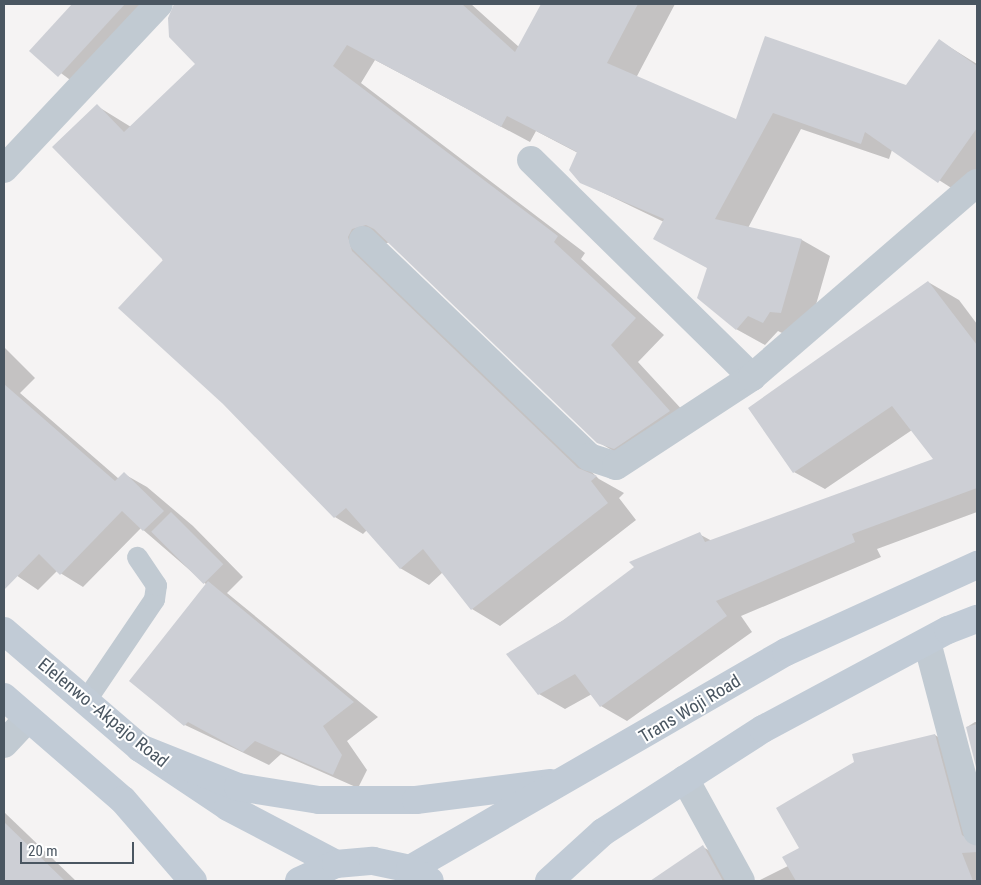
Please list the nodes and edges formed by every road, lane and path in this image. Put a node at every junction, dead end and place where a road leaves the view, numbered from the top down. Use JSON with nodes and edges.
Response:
{"nodes":[{"id":1,"x":159,"y":4,"type":"edge"},
{"id":2,"x":531,"y":160,"type":"dead end"},
{"id":3,"x":4,"y":169,"type":"edge"},
{"id":4,"x":977,"y":182,"type":"edge"},
{"id":5,"x":363,"y":240,"type":"dead end"},
{"id":6,"x":752,"y":377,"type":"junction"},
{"id":7,"x":137,"y":557,"type":"dead end"},
{"id":8,"x":977,"y":565,"type":"edge"},
{"id":9,"x":977,"y":619,"type":"edge"},
{"id":10,"x":4,"y":632,"type":"edge"},
{"id":11,"x":927,"y":642,"type":"junction"},
{"id":12,"x":4,"y":697,"type":"edge"},
{"id":13,"x":85,"y":701,"type":"junction"},
{"id":14,"x":28,"y":718,"type":"junction"},
{"id":15,"x":4,"y":744,"type":"edge"},
{"id":16,"x":140,"y":748,"type":"junction"},
{"id":17,"x":685,"y":779,"type":"junction"},
{"id":18,"x":565,"y":781,"type":"junction"},
{"id":19,"x":602,"y":832,"type":"junction"},
{"id":20,"x":977,"y":832,"type":"edge"},
{"id":21,"x":336,"y":864,"type":"junction"},
{"id":22,"x":420,"y":875,"type":"edge"},
{"id":23,"x":193,"y":881,"type":"edge"},
{"id":24,"x":299,"y":881,"type":"edge"},
{"id":25,"x":549,"y":881,"type":"edge"},
{"id":26,"x":578,"y":881,"type":"edge"},
{"id":27,"x":741,"y":881,"type":"edge"}],
"edges":[{"from":1,"to":3,"type":"street"},
{"from":2,"to":6,"type":"street"},
{"from":4,"to":6,"type":"street"},
{"from":5,"to":6,"type":"street"},
{"from":7,"to":13,"type":"lane"},
{"from":8,"to":18,"type":"main road","name":"Trans Woji Road"},
{"from":9,"to":11,"type":"main road"},
{"from":10,"to":13,"type":"main road","name":"Elelenwo -Akpajo Road"},
{"from":11,"to":17,"type":"main road"},
{"from":11,"to":20,"type":"street"},
{"from":12,"to":14,"type":"main road"},
{"from":13,"to":16,"type":"main road","name":"Elelenwo -Akpajo Road"},
{"from":14,"to":15,"type":"street"},
{"from":14,"to":23,"type":"main road"},
{"from":16,"to":18,"type":"main road"},
{"from":16,"to":21,"type":"main road","name":"Elelenwo -Akpajo Road"},
{"from":17,"to":19,"type":"main road"},
{"from":17,"to":27,"type":"street"},
{"from":18,"to":22,"type":"main road","name":"Trans Woji Road"},
{"from":19,"to":25,"type":"main road"},
{"from":19,"to":26,"type":"main road"},
{"from":21,"to":22,"type":"main road"},
{"from":21,"to":24,"type":"main road"}]}
